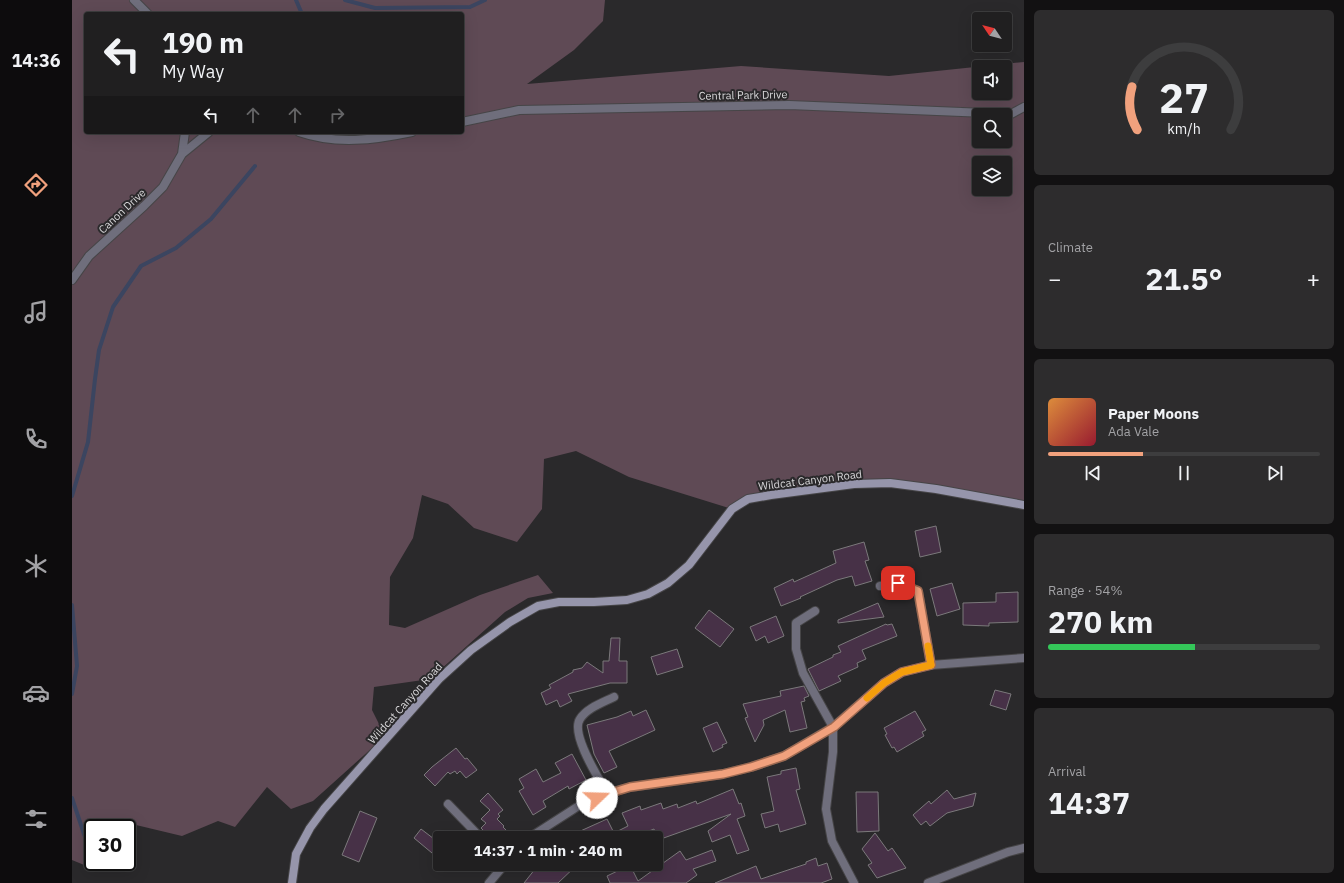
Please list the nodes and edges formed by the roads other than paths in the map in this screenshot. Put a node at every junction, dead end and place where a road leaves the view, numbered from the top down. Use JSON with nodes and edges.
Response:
{"nodes":[{"id":1,"x":134,"y":0,"type":"edge"},
{"id":2,"x":146,"y":12,"type":"edge"},
{"id":3,"x":1024,"y":107,"type":"edge"},
{"id":4,"x":464,"y":122,"type":"edge"},
{"id":5,"x":185,"y":134,"type":"edge"},
{"id":6,"x":207,"y":134,"type":"edge"},
{"id":7,"x":306,"y":134,"type":"edge"},
{"id":8,"x":400,"y":134,"type":"edge"},
{"id":9,"x":182,"y":154,"type":"junction"},
{"id":10,"x":72,"y":280,"type":"edge"},
{"id":11,"x":1024,"y":506,"type":"edge"},
{"id":12,"x":880,"y":586,"type":"dead end"},
{"id":13,"x":815,"y":611,"type":"dead end"},
{"id":14,"x":1024,"y":658,"type":"edge"},
{"id":15,"x":931,"y":665,"type":"junction"},
{"id":16,"x":614,"y":697,"type":"dead end"},
{"id":17,"x":834,"y":727,"type":"junction"},
{"id":18,"x":607,"y":794,"type":"junction"},
{"id":19,"x":448,"y":804,"type":"dead end"},
{"id":20,"x":474,"y":831,"type":"edge"},
{"id":21,"x":540,"y":831,"type":"edge"},
{"id":22,"x":1024,"y":848,"type":"edge"},
{"id":23,"x":499,"y":871,"type":"edge"},
{"id":24,"x":292,"y":883,"type":"edge"},
{"id":25,"x":489,"y":883,"type":"edge"},
{"id":26,"x":854,"y":883,"type":"edge"},
{"id":27,"x":928,"y":883,"type":"edge"}],
"edges":[{"from":1,"to":2,"type":"street"},
{"from":3,"to":4,"type":"street","name":"Central Park Drive"},
{"from":5,"to":9,"type":"street","name":"Canon Drive"},
{"from":6,"to":9,"type":"street","name":"Canon Drive"},
{"from":7,"to":8,"type":"street"},
{"from":9,"to":10,"type":"street","name":"Canon Drive"},
{"from":11,"to":24,"type":"street","name":"Wildcat Canyon Road"},
{"from":12,"to":15,"type":"street"},
{"from":13,"to":17,"type":"street"},
{"from":14,"to":15,"type":"street"},
{"from":15,"to":17,"type":"street"},
{"from":16,"to":18,"type":"street"},
{"from":17,"to":18,"type":"street"},
{"from":17,"to":26,"type":"street"},
{"from":18,"to":21,"type":"street"},
{"from":19,"to":20,"type":"street"},
{"from":22,"to":27,"type":"street"},
{"from":23,"to":25,"type":"street"}]}
